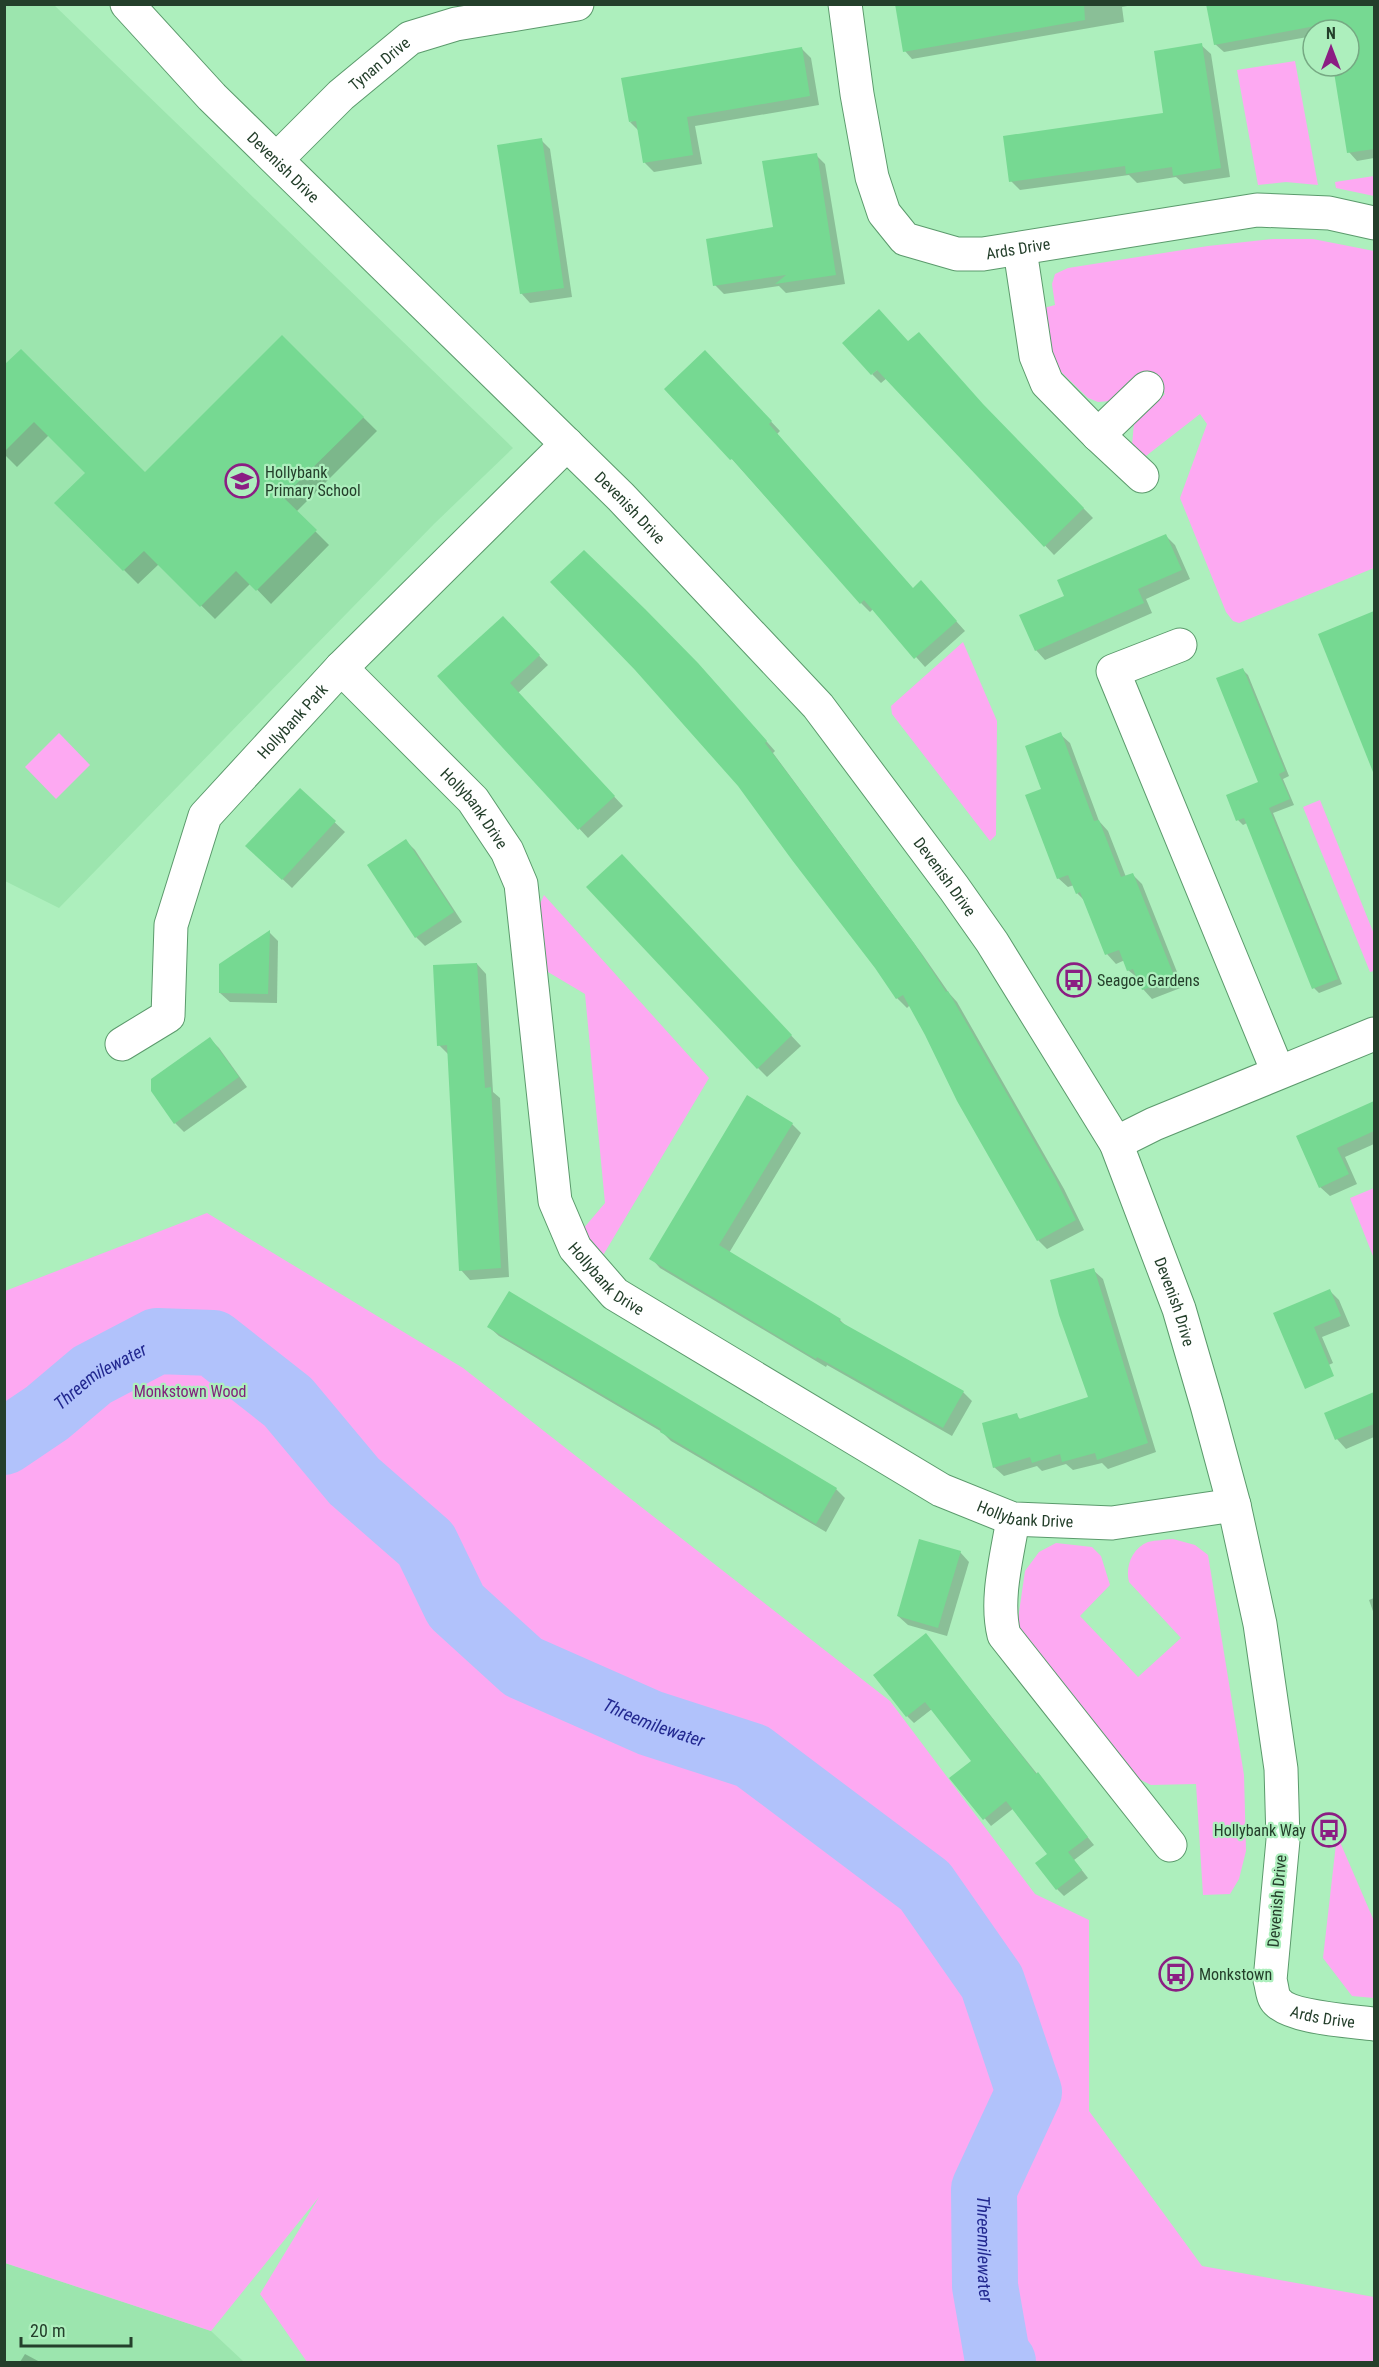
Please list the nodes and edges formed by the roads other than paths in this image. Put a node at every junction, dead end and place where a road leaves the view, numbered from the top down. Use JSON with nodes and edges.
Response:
{"nodes":[{"id":1,"x":128,"y":4,"type":"edge"},
{"id":2,"x":577,"y":4,"type":"edge"},
{"id":3,"x":845,"y":4,"type":"edge"},
{"id":4,"x":277,"y":159,"type":"junction"},
{"id":5,"x":1374,"y":223,"type":"edge"},
{"id":6,"x":1020,"y":250,"type":"junction"},
{"id":7,"x":1147,"y":388,"type":"dead end"},
{"id":8,"x":1098,"y":435,"type":"junction"},
{"id":9,"x":567,"y":444,"type":"junction"},
{"id":10,"x":1142,"y":476,"type":"dead end"},
{"id":11,"x":1180,"y":645,"type":"dead end"},
{"id":12,"x":341,"y":669,"type":"junction"},
{"id":13,"x":1374,"y":1034,"type":"edge"},
{"id":14,"x":122,"y":1044,"type":"dead end"},
{"id":15,"x":1278,"y":1072,"type":"junction"},
{"id":16,"x":1116,"y":1143,"type":"junction"},
{"id":17,"x":1234,"y":1504,"type":"junction"},
{"id":18,"x":1012,"y":1519,"type":"junction"},
{"id":19,"x":1170,"y":1845,"type":"dead end"},
{"id":20,"x":1275,"y":2000,"type":"joint"},
{"id":21,"x":1374,"y":2024,"type":"edge"}],
"edges":[{"from":1,"to":4,"type":"street","name":"Devenish Drive"},
{"from":2,"to":4,"type":"street","name":"Tynan Drive"},
{"from":3,"to":6,"type":"street","name":"Ards Drive"},
{"from":4,"to":9,"type":"street","name":"Devenish Drive"},
{"from":5,"to":6,"type":"street","name":"Ards Drive"},
{"from":6,"to":8,"type":"street"},
{"from":7,"to":8,"type":"street"},
{"from":8,"to":10,"type":"street"},
{"from":9,"to":12,"type":"street","name":"Hollybank Park"},
{"from":9,"to":16,"type":"street","name":"Devenish Drive"},
{"from":11,"to":15,"type":"street"},
{"from":12,"to":14,"type":"street","name":"Hollybank Park"},
{"from":12,"to":18,"type":"street","name":"Hollybank Drive"},
{"from":13,"to":15,"type":"street"},
{"from":15,"to":16,"type":"street"},
{"from":16,"to":17,"type":"street","name":"Devenish Drive"},
{"from":17,"to":18,"type":"street","name":"Hollybank Drive"},
{"from":17,"to":20,"type":"street","name":"Devenish Drive"},
{"from":18,"to":19,"type":"street"},
{"from":20,"to":21,"type":"street","name":"Ards Drive"}]}
